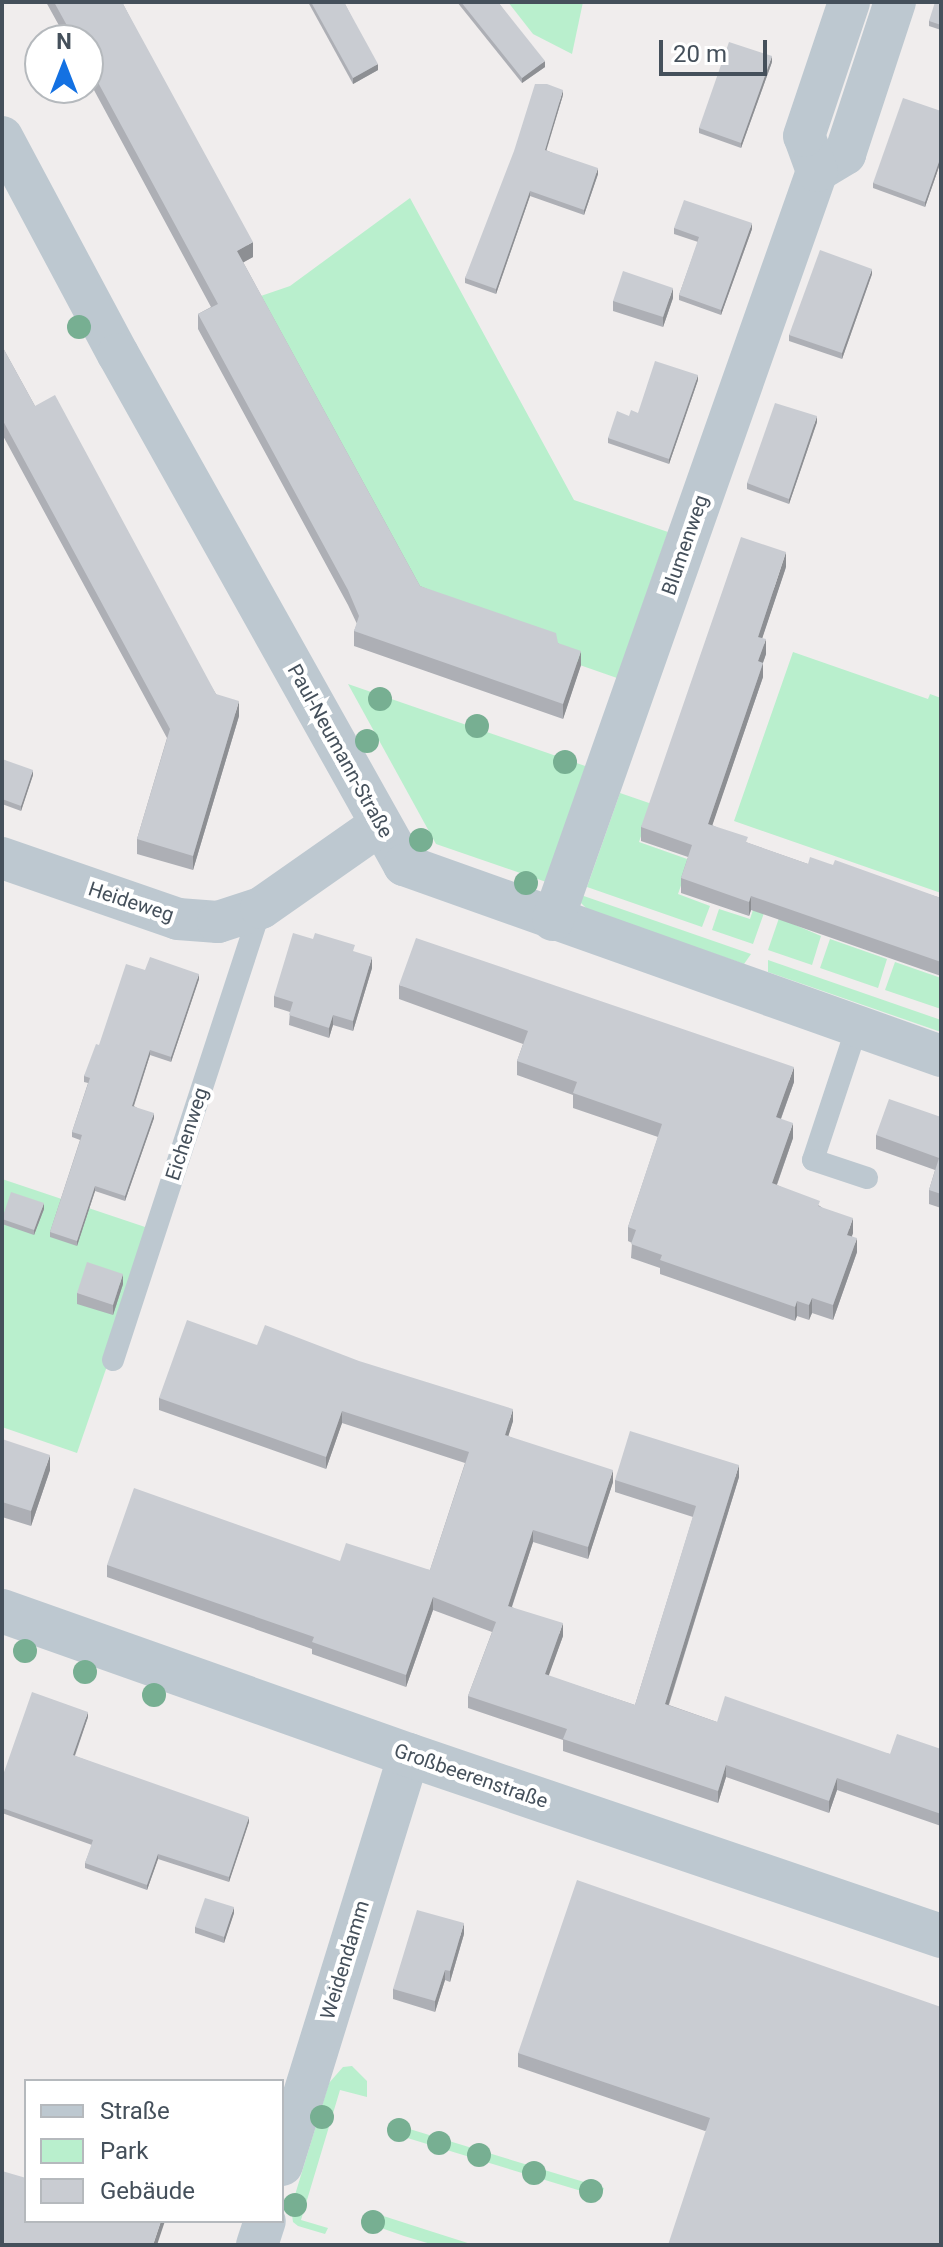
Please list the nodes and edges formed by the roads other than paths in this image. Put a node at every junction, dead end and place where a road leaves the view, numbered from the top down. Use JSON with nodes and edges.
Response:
{"nodes":[{"id":1,"x":849,"y":2,"type":"edge"},
{"id":2,"x":895,"y":2,"type":"edge"},
{"id":3,"x":2,"y":137,"type":"edge"},
{"id":4,"x":817,"y":171,"type":"junction"},
{"id":5,"x":381,"y":824,"type":"junction"},
{"id":6,"x":2,"y":858,"type":"edge"},
{"id":7,"x":261,"y":908,"type":"junction"},
{"id":8,"x":553,"y":920,"type":"junction"},
{"id":9,"x":857,"y":1027,"type":"junction"},
{"id":10,"x":941,"y":1056,"type":"edge"},
{"id":11,"x":867,"y":1178,"type":"dead end"},
{"id":12,"x":113,"y":1360,"type":"dead end"},
{"id":13,"x":2,"y":1611,"type":"edge"},
{"id":14,"x":409,"y":1755,"type":"junction"},
{"id":15,"x":941,"y":1936,"type":"edge"},
{"id":16,"x":284,"y":2159,"type":"edge"},
{"id":17,"x":264,"y":2223,"type":"edge"},
{"id":18,"x":257,"y":2245,"type":"edge"}],
"edges":[{"from":1,"to":4,"type":"street"},
{"from":2,"to":4,"type":"street"},
{"from":3,"to":5,"type":"street","name":"Paul-Neumann-Straße"},
{"from":4,"to":8,"type":"street","name":"Blumenweg"},
{"from":5,"to":7,"type":"street","name":"Heideweg"},
{"from":5,"to":8,"type":"street","name":"Paul-Neumann-Straße"},
{"from":6,"to":7,"type":"street","name":"Heideweg"},
{"from":7,"to":12,"type":"lane","name":"Eichenweg"},
{"from":8,"to":9,"type":"street","name":"Paul-Neumann-Straße"},
{"from":9,"to":10,"type":"street","name":"Paul-Neumann-Straße"},
{"from":9,"to":11,"type":"lane"},
{"from":13,"to":14,"type":"street","name":"Großbeerenstraße"},
{"from":14,"to":15,"type":"street","name":"Großbeerenstraße"},
{"from":14,"to":16,"type":"street","name":"Weidendamm"},
{"from":17,"to":18,"type":"street"}]}
